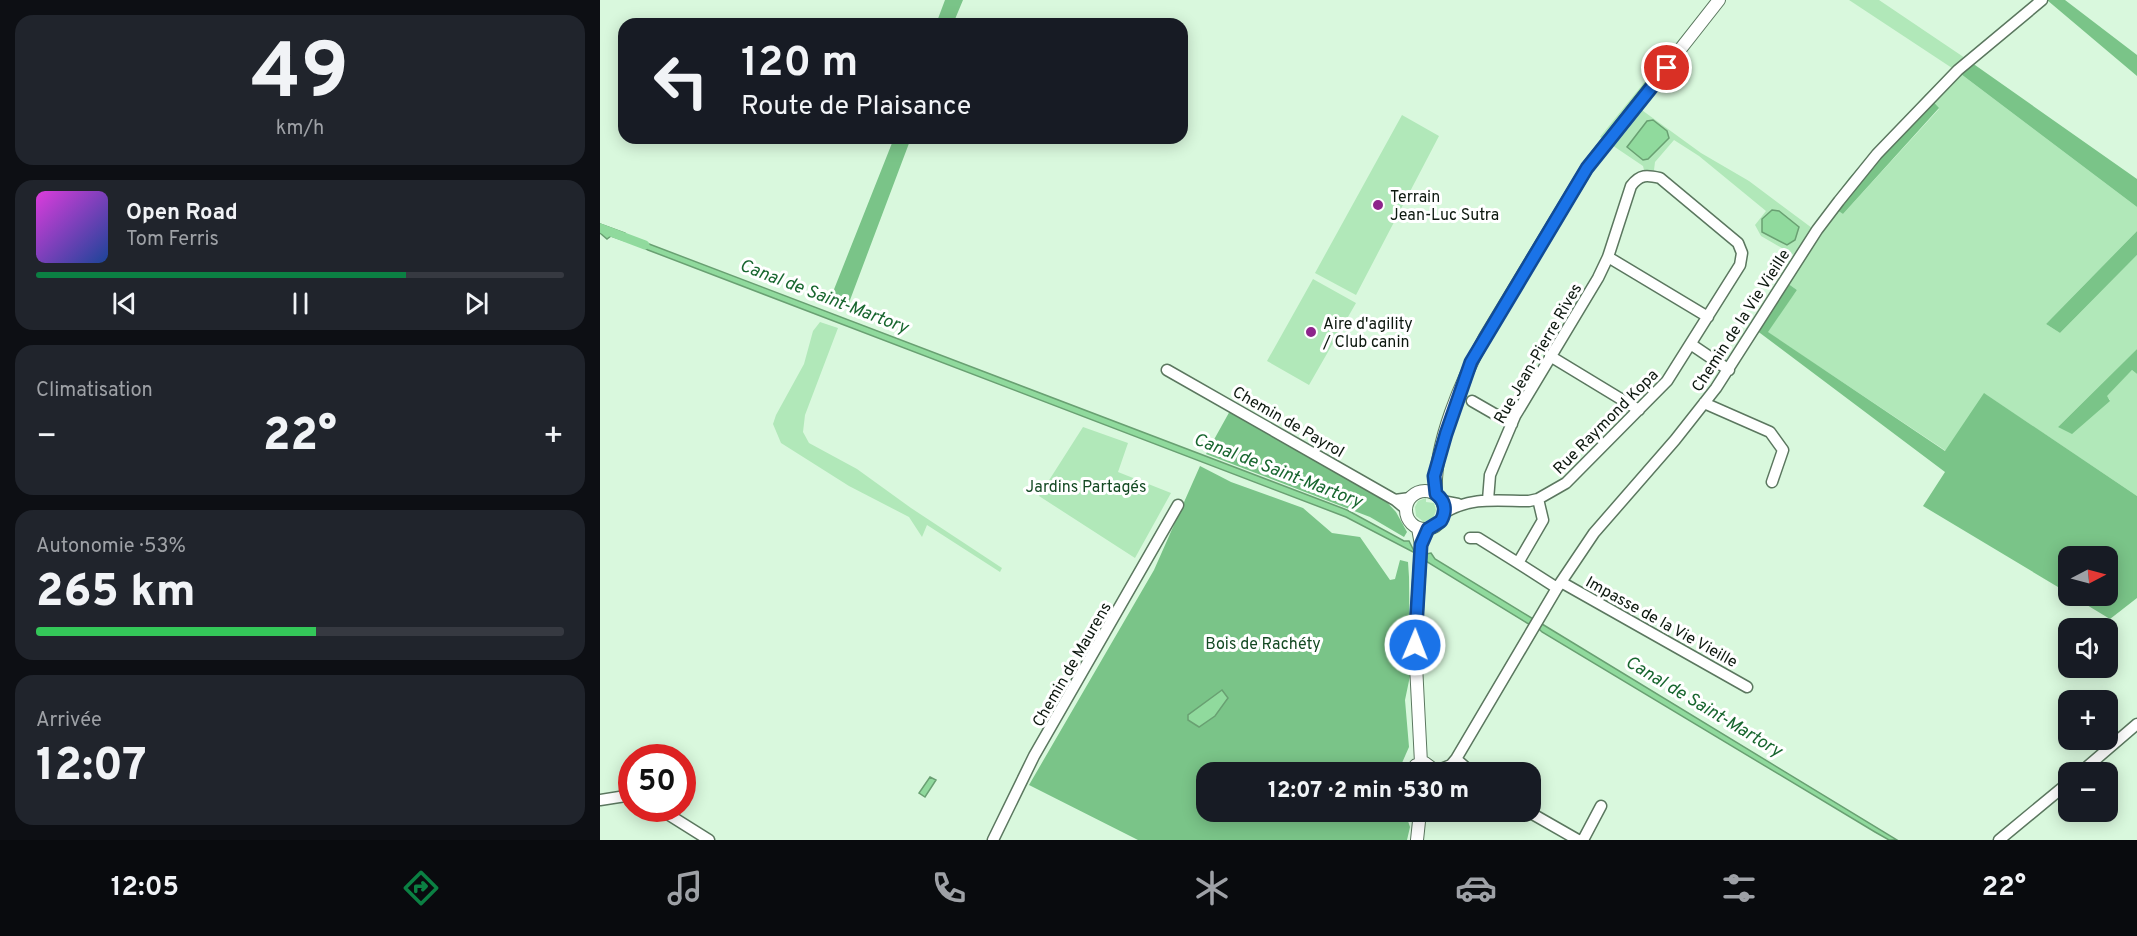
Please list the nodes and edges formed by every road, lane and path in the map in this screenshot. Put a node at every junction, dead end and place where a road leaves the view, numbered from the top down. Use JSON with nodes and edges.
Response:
{"nodes":[{"id":1,"x":1719,"y":0,"type":"edge"},
{"id":2,"x":2042,"y":0,"type":"edge"},
{"id":3,"x":1608,"y":257,"type":"junction"},
{"id":4,"x":1708,"y":316,"type":"junction"},
{"id":5,"x":1692,"y":345,"type":"junction"},
{"id":6,"x":1550,"y":356,"type":"junction"},
{"id":7,"x":1167,"y":370,"type":"dead end"},
{"id":8,"x":1729,"y":370,"type":"junction"},
{"id":9,"x":1472,"y":401,"type":"dead end"},
{"id":10,"x":1704,"y":403,"type":"junction"},
{"id":11,"x":1639,"y":410,"type":"junction"},
{"id":12,"x":1512,"y":424,"type":"junction"},
{"id":13,"x":1772,"y":482,"type":"dead end"},
{"id":14,"x":1436,"y":500,"type":"junction"},
{"id":15,"x":1488,"y":500,"type":"junction"},
{"id":16,"x":1538,"y":500,"type":"junction"},
{"id":17,"x":1408,"y":504,"type":"junction"},
{"id":18,"x":1178,"y":505,"type":"dead end"},
{"id":19,"x":1423,"y":528,"type":"junction"},
{"id":20,"x":1470,"y":538,"type":"dead end"},
{"id":21,"x":1518,"y":564,"type":"junction"},
{"id":22,"x":1559,"y":585,"type":"junction"},
{"id":23,"x":1747,"y":687,"type":"dead end"},
{"id":24,"x":2137,"y":724,"type":"edge"},
{"id":25,"x":1456,"y":759,"type":"junction"},
{"id":26,"x":1421,"y":762,"type":"edge"},
{"id":27,"x":1454,"y":762,"type":"edge"},
{"id":28,"x":1459,"y":762,"type":"edge"},
{"id":29,"x":2093,"y":762,"type":"edge"},
{"id":30,"x":2058,"y":791,"type":"edge"},
{"id":31,"x":618,"y":797,"type":"edge"},
{"id":32,"x":600,"y":800,"type":"edge"},
{"id":33,"x":1601,"y":806,"type":"dead end"},
{"id":34,"x":1541,"y":819,"type":"edge"},
{"id":35,"x":680,"y":822,"type":"edge"},
{"id":36,"x":1419,"y":822,"type":"edge"},
{"id":37,"x":709,"y":840,"type":"edge"},
{"id":38,"x":993,"y":840,"type":"edge"},
{"id":39,"x":1417,"y":840,"type":"edge"},
{"id":40,"x":1580,"y":840,"type":"edge"},
{"id":41,"x":1999,"y":840,"type":"edge"}],
"edges":[{"from":1,"to":14,"type":"main road"},
{"from":2,"to":8,"type":"street","name":"Chemin de la Vie Vieille"},
{"from":3,"to":4,"type":"street"},
{"from":3,"to":4,"type":"street","name":"Rue Jean-Pierre Rives"},
{"from":3,"to":6,"type":"street","name":"Rue Jean-Pierre Rives"},
{"from":4,"to":5,"type":"street","name":"Rue Raymond Kopa"},
{"from":5,"to":8,"type":"street"},
{"from":5,"to":11,"type":"street","name":"Rue Raymond Kopa"},
{"from":6,"to":11,"type":"street"},
{"from":6,"to":12,"type":"street","name":"Rue Jean-Pierre Rives"},
{"from":7,"to":17,"type":"street","name":"Chemin de Payrol"},
{"from":8,"to":10,"type":"street","name":"Chemin de la Vie Vieille"},
{"from":9,"to":12,"type":"street"},
{"from":10,"to":13,"type":"street"},
{"from":10,"to":22,"type":"street","name":"Chemin de la Vie Vieille"},
{"from":11,"to":16,"type":"street","name":"Rue Raymond Kopa"},
{"from":12,"to":15,"type":"street","name":"Rue Jean-Pierre Rives"},
{"from":14,"to":15,"type":"street"},
{"from":14,"to":17,"type":"main road"},
{"from":14,"to":19,"type":"main road"},
{"from":15,"to":16,"type":"street"},
{"from":16,"to":21,"type":"street"},
{"from":17,"to":19,"type":"main road"},
{"from":18,"to":38,"type":"street","name":"Chemin de Maurens"},
{"from":19,"to":26,"type":"main road"},
{"from":20,"to":21,"type":"street","name":"Impasse de la Vie Vieille"},
{"from":21,"to":22,"type":"street","name":"Impasse de la Vie Vieille"},
{"from":22,"to":23,"type":"street","name":"Impasse de la Vie Vieille"},
{"from":22,"to":25,"type":"street","name":"Chemin de la Vie Vieille"},
{"from":24,"to":29,"type":"street"},
{"from":25,"to":27,"type":"street","name":"Chemin de la Vie Vieille"},
{"from":25,"to":28,"type":"street"},
{"from":30,"to":41,"type":"street"},
{"from":31,"to":32,"type":"street"},
{"from":33,"to":40,"type":"street"},
{"from":34,"to":40,"type":"street"},
{"from":35,"to":37,"type":"street"},
{"from":36,"to":39,"type":"main road"}]}
